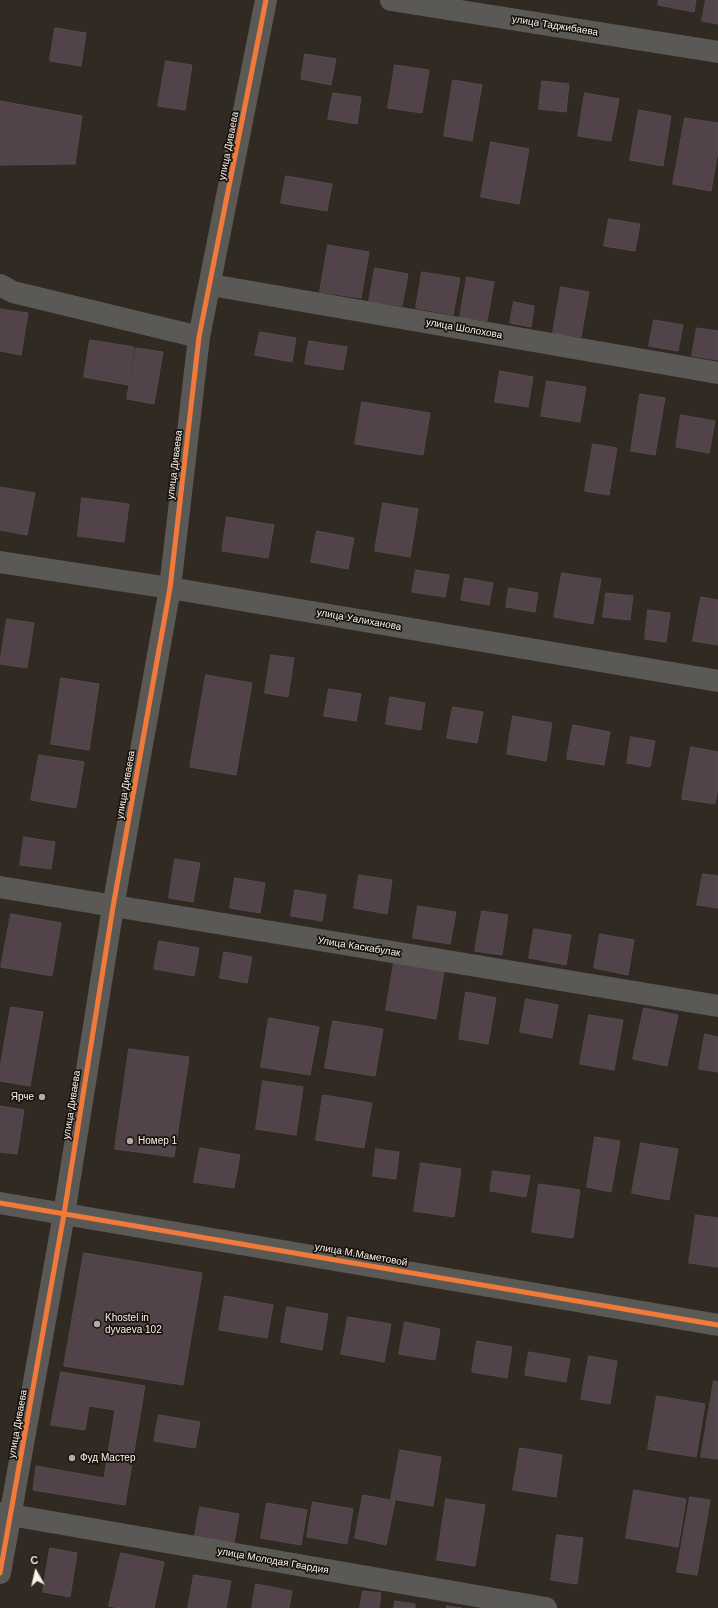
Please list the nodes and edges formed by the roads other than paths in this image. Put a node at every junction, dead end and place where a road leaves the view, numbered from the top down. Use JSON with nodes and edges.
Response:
{"nodes":[{"id":1,"x":266,"y":0,"type":"edge"},
{"id":2,"x":391,"y":0,"type":"edge"},
{"id":3,"x":718,"y":52,"type":"edge"},
{"id":4,"x":0,"y":285,"type":"edge"},
{"id":5,"x":210,"y":285,"type":"junction"},
{"id":6,"x":199,"y":337,"type":"junction"},
{"id":7,"x":718,"y":373,"type":"edge"},
{"id":8,"x":0,"y":562,"type":"edge"},
{"id":9,"x":170,"y":588,"type":"junction"},
{"id":10,"x":718,"y":681,"type":"edge"},
{"id":11,"x":0,"y":887,"type":"edge"},
{"id":12,"x":113,"y":907,"type":"junction"},
{"id":13,"x":718,"y":1006,"type":"edge"},
{"id":14,"x":0,"y":1204,"type":"edge"},
{"id":15,"x":64,"y":1214,"type":"junction"},
{"id":16,"x":718,"y":1325,"type":"edge"},
{"id":17,"x":6,"y":1514,"type":"edge"},
{"id":18,"x":0,"y":1573,"type":"edge"},
{"id":19,"x":546,"y":1608,"type":"edge"}],
"edges":[{"from":1,"to":5,"type":"street","name":"улица Диваева"},
{"from":2,"to":3,"type":"street","name":"улица Таджибаева"},
{"from":4,"to":6,"type":"street"},
{"from":5,"to":6,"type":"street","name":"улица Диваева"},
{"from":5,"to":7,"type":"street","name":"улица Шолохова"},
{"from":6,"to":9,"type":"street","name":"улица Диваева"},
{"from":8,"to":9,"type":"street","name":"улица Уалиханова"},
{"from":9,"to":10,"type":"street","name":"улица Уалиханова"},
{"from":9,"to":12,"type":"street","name":"улица Диваева"},
{"from":11,"to":12,"type":"street","name":"Улица Каскабулак"},
{"from":12,"to":13,"type":"street","name":"Улица Каскабулак"},
{"from":12,"to":15,"type":"street","name":"улица Диваева"},
{"from":14,"to":15,"type":"street","name":"улица М.Маметовой"},
{"from":15,"to":16,"type":"street","name":"улица М.Маметовой"},
{"from":15,"to":17,"type":"street","name":"улица Диваева"},
{"from":17,"to":18,"type":"street","name":"улица Диваева"},
{"from":17,"to":19,"type":"street","name":"улица Молодая Гвардия"}]}
